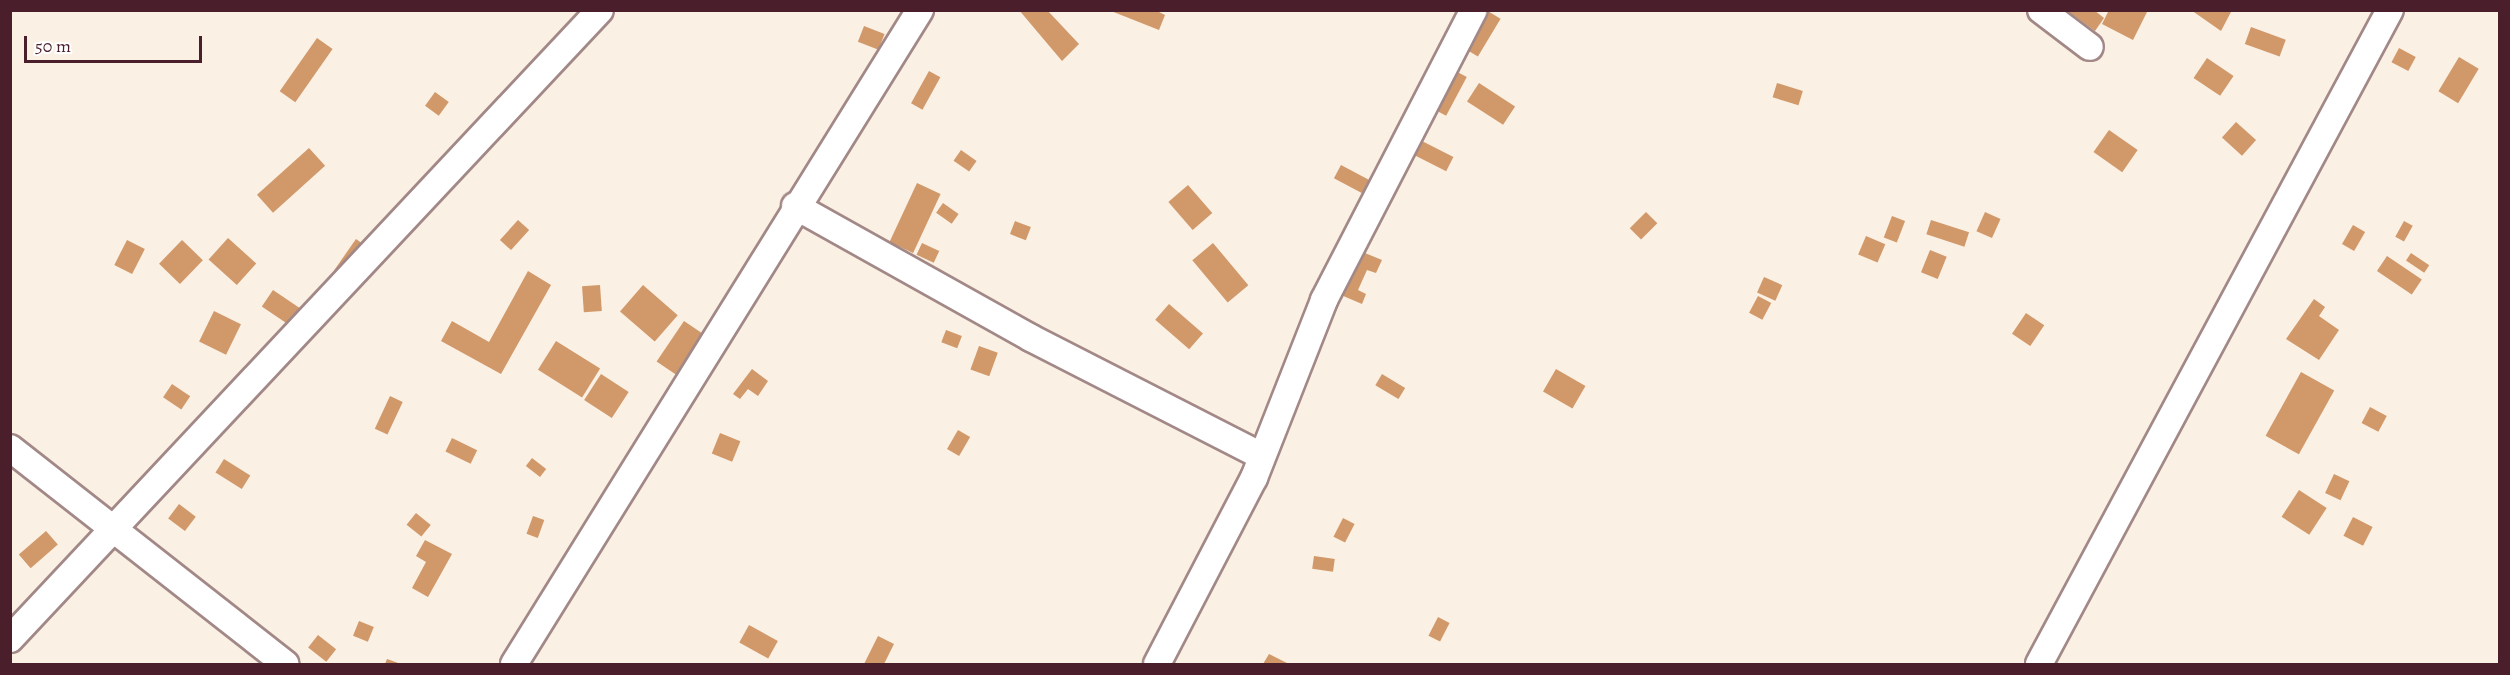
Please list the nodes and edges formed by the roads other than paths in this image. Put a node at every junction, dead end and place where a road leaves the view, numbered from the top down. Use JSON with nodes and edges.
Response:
{"nodes":[{"id":1,"x":600,"y":10,"type":"edge"},
{"id":2,"x":920,"y":10,"type":"edge"},
{"id":3,"x":1474,"y":10,"type":"edge"},
{"id":4,"x":2041,"y":10,"type":"edge"},
{"id":5,"x":2390,"y":10,"type":"edge"},
{"id":6,"x":2090,"y":47,"type":"dead end"},
{"id":7,"x":795,"y":206,"type":"junction"},
{"id":8,"x":10,"y":448,"type":"edge"},
{"id":9,"x":1262,"y":456,"type":"junction"},
{"id":10,"x":118,"y":530,"type":"junction"},
{"id":11,"x":10,"y":639,"type":"edge"},
{"id":12,"x":285,"y":664,"type":"edge"},
{"id":13,"x":513,"y":664,"type":"edge"},
{"id":14,"x":1157,"y":664,"type":"edge"},
{"id":15,"x":2039,"y":664,"type":"edge"}],
"edges":[{"from":1,"to":10,"type":"street"},
{"from":2,"to":7,"type":"street"},
{"from":3,"to":9,"type":"street"},
{"from":4,"to":6,"type":"street"},
{"from":5,"to":15,"type":"street"},
{"from":7,"to":9,"type":"street"},
{"from":7,"to":13,"type":"street"},
{"from":8,"to":10,"type":"street"},
{"from":9,"to":14,"type":"street"},
{"from":10,"to":11,"type":"street"},
{"from":10,"to":12,"type":"street"}]}
